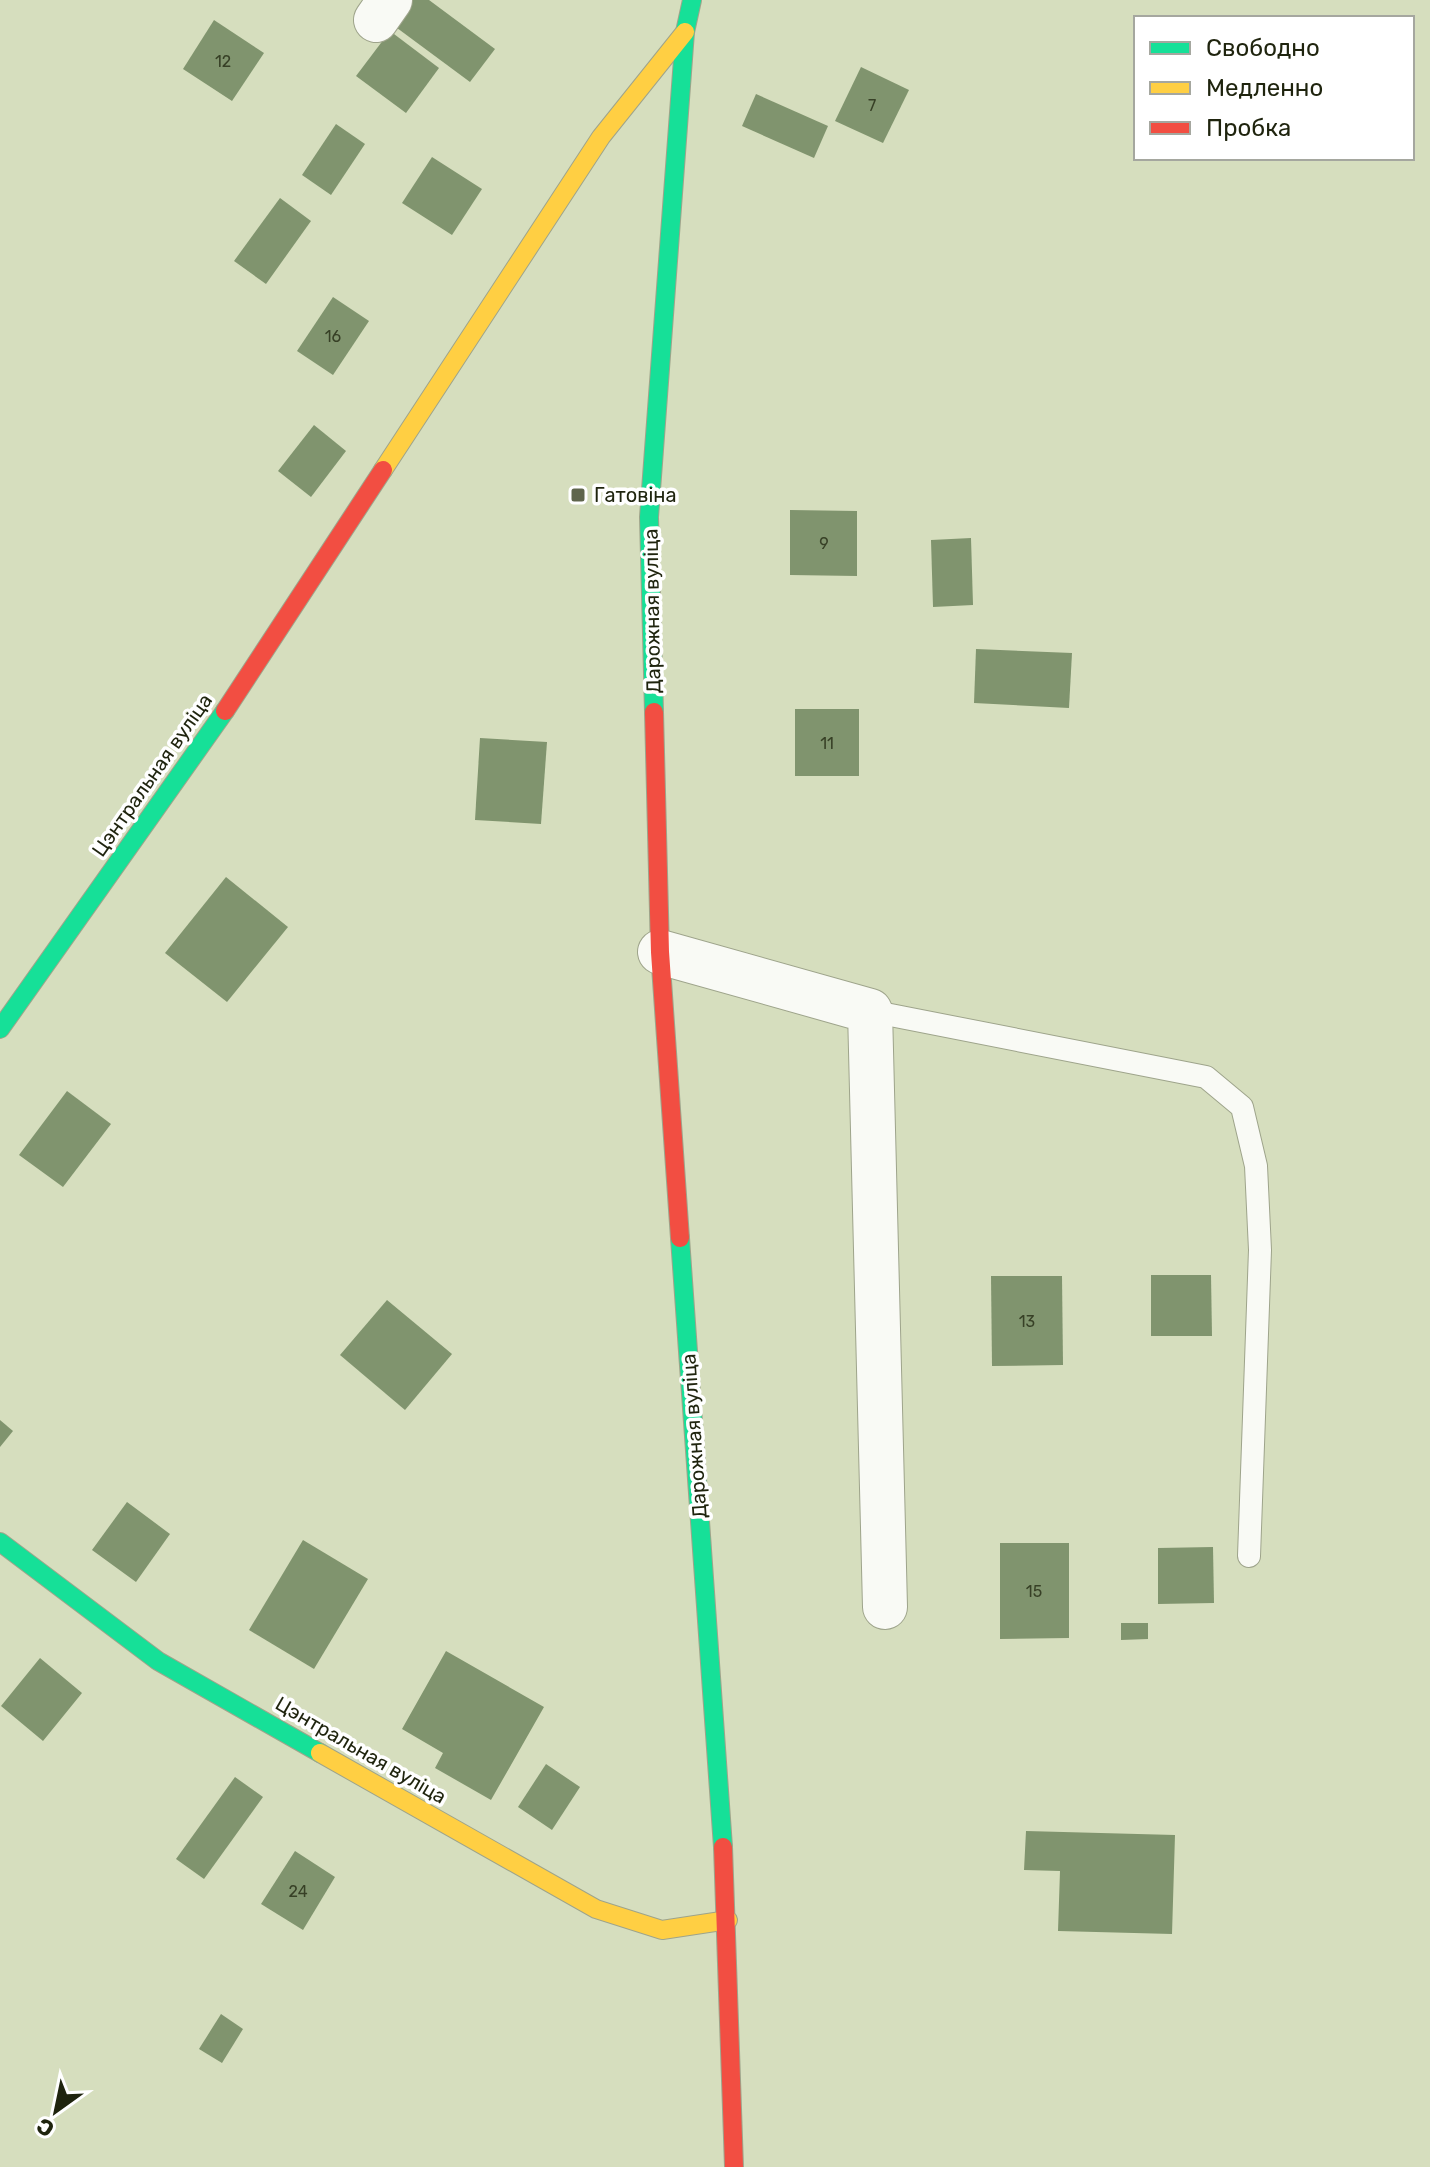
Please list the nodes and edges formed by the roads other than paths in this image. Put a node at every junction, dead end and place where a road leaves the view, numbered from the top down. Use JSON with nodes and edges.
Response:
{"nodes":[{"id":1,"x":692,"y":0,"type":"edge"},
{"id":2,"x":685,"y":32,"type":"junction"},
{"id":3,"x":335,"y":543,"type":"joint"},
{"id":4,"x":660,"y":952,"type":"junction"},
{"id":5,"x":870,"y":1011,"type":"junction"},
{"id":6,"x":0,"y":1029,"type":"edge"},
{"id":7,"x":0,"y":1542,"type":"edge"},
{"id":8,"x":1249,"y":1556,"type":"dead end"},
{"id":9,"x":885,"y":1607,"type":"dead end"},
{"id":10,"x":728,"y":1920,"type":"junction"},
{"id":11,"x":734,"y":2167,"type":"edge"}],
"edges":[{"from":1,"to":2,"type":"street","name":"Дарожная вуліца"},
{"from":2,"to":3,"type":"street","name":"Дарожная вуліца"},
{"from":2,"to":4,"type":"street","name":"Дарожная вуліца"},
{"from":3,"to":6,"type":"street","name":"Цэнтральная вуліца"},
{"from":4,"to":5,"type":"street"},
{"from":4,"to":10,"type":"street","name":"Дарожная вуліца"},
{"from":5,"to":8,"type":"lane"},
{"from":5,"to":9,"type":"street"},
{"from":7,"to":10,"type":"street","name":"Цэнтральная вуліца"},
{"from":10,"to":11,"type":"street","name":"Дарожная вуліца"}]}
